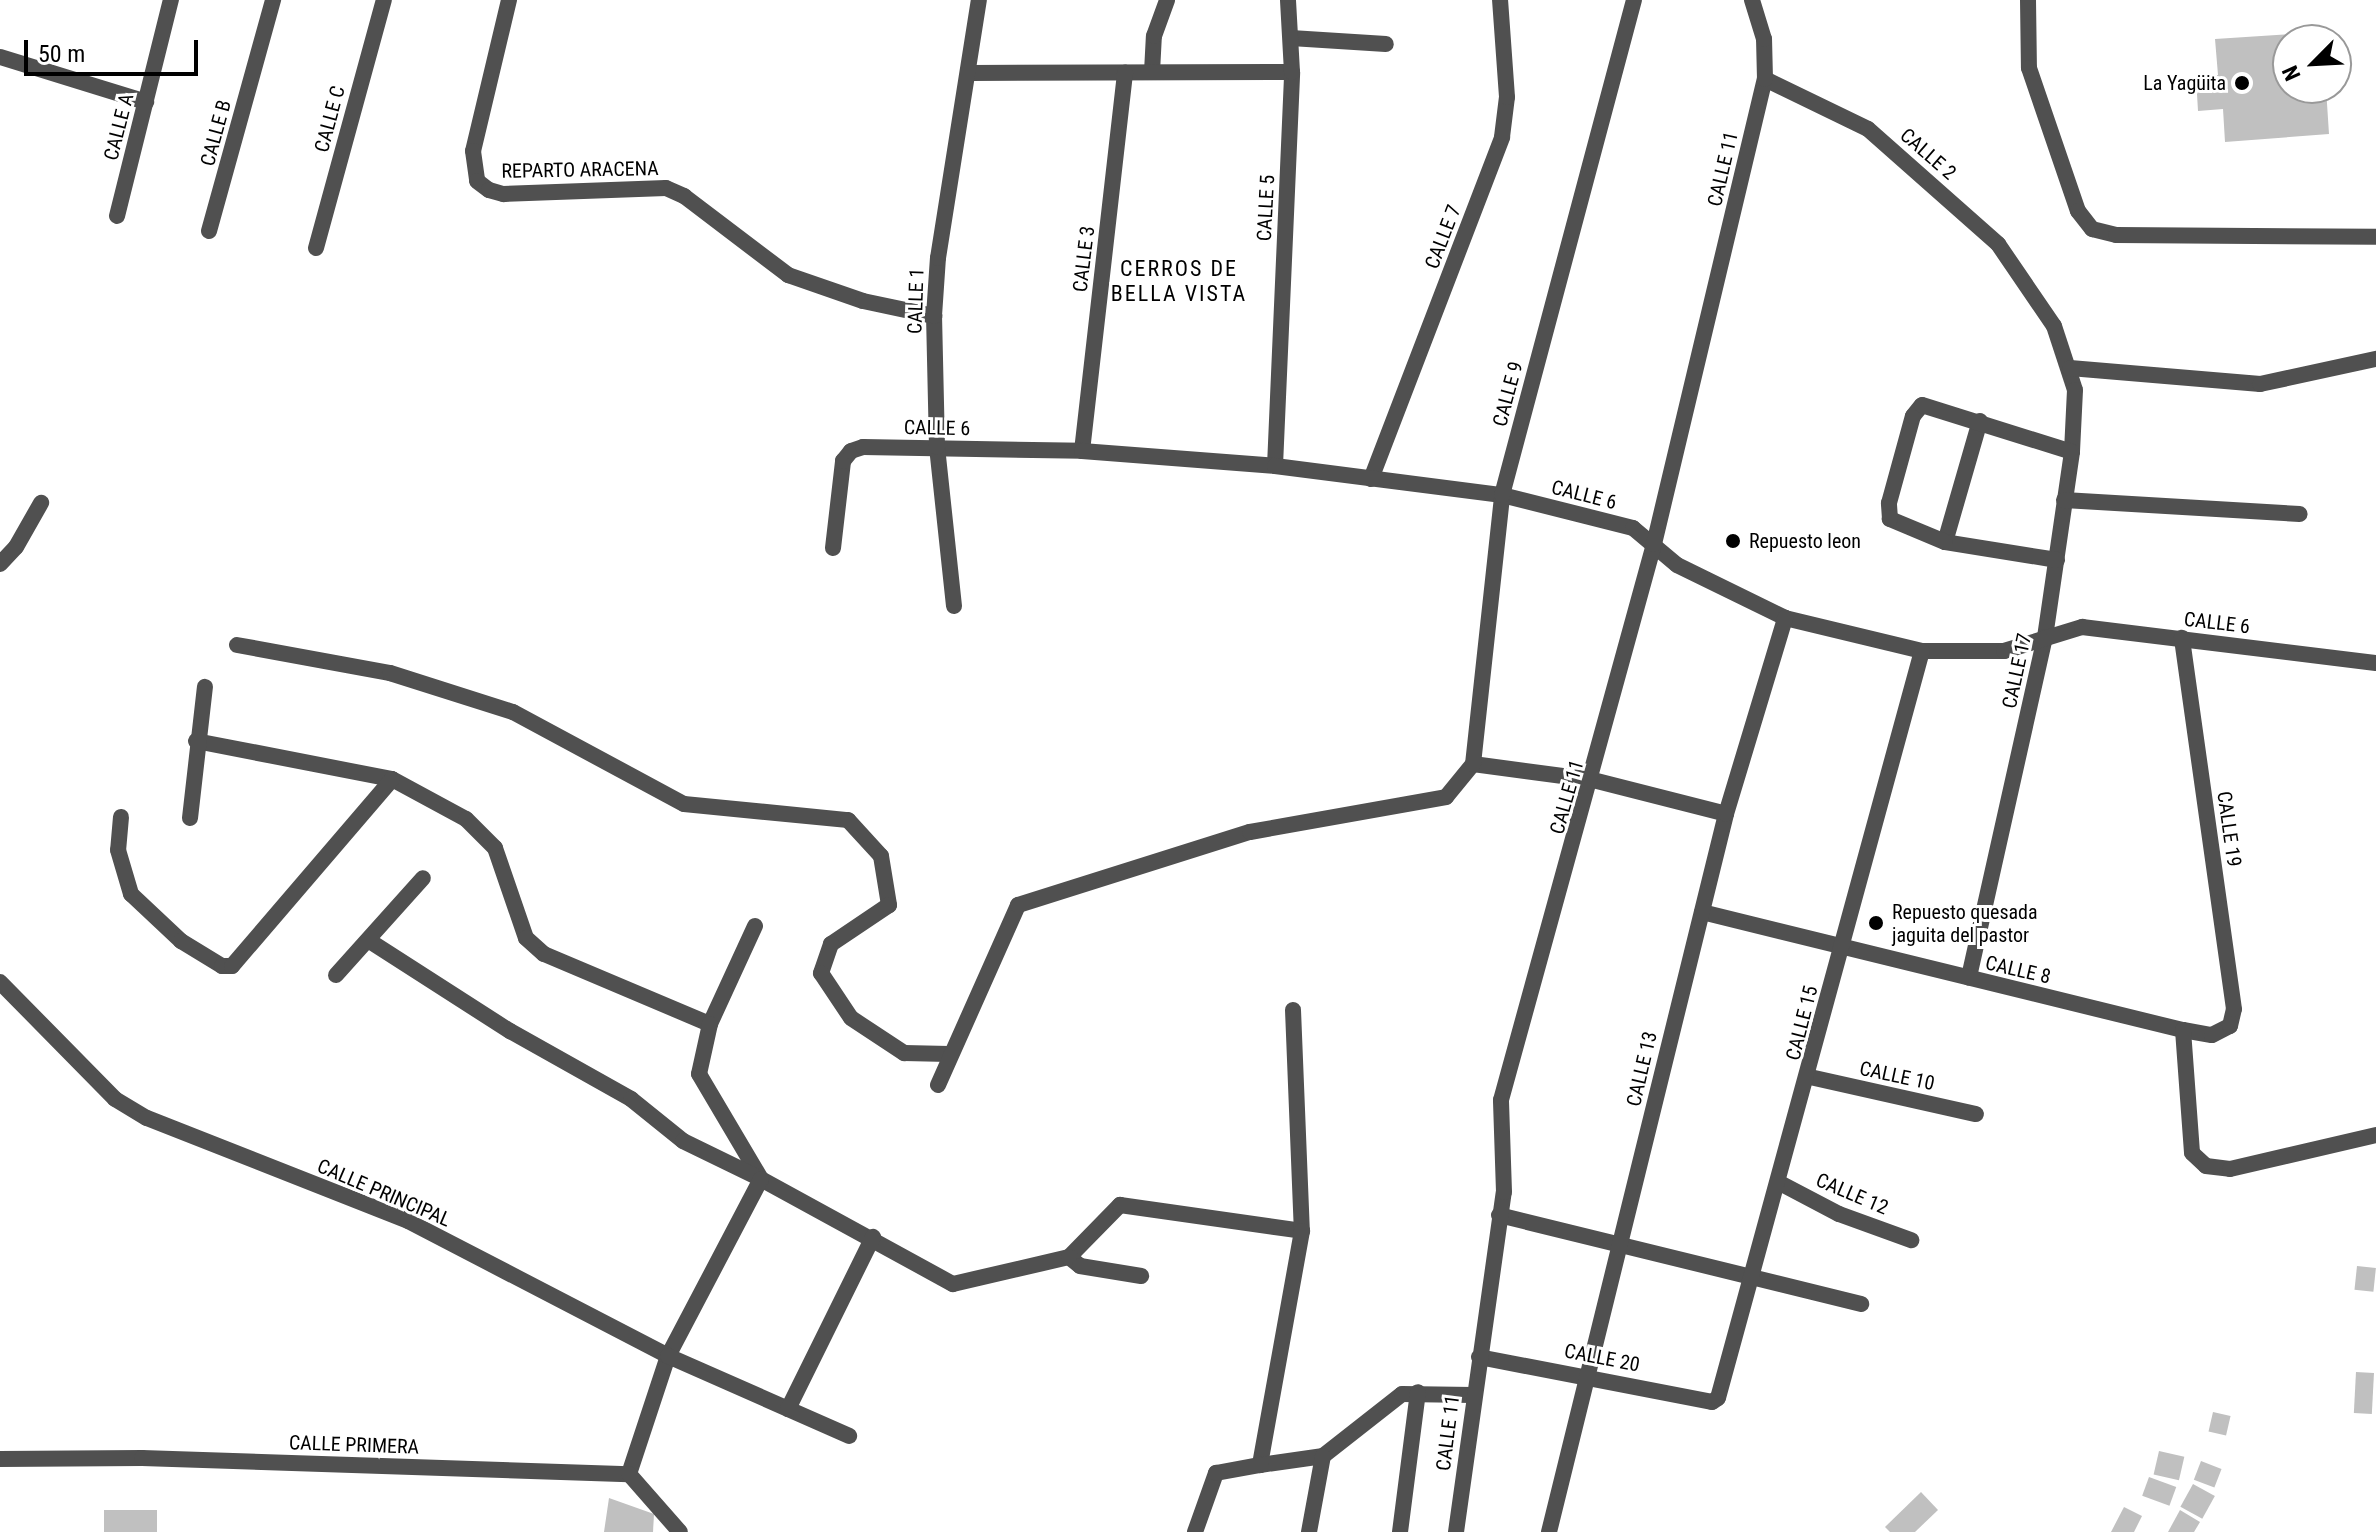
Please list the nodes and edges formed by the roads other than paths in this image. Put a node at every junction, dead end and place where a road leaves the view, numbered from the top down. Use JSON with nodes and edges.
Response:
{"nodes":[{"id":1,"x":171,"y":0,"type":"edge"},
{"id":2,"x":273,"y":0,"type":"edge"},
{"id":3,"x":384,"y":0,"type":"edge"},
{"id":4,"x":509,"y":0,"type":"edge"},
{"id":5,"x":979,"y":0,"type":"edge"},
{"id":6,"x":1167,"y":0,"type":"edge"},
{"id":7,"x":1288,"y":0,"type":"edge"},
{"id":8,"x":1500,"y":0,"type":"edge"},
{"id":9,"x":1634,"y":0,"type":"edge"},
{"id":10,"x":1752,"y":0,"type":"edge"},
{"id":11,"x":2028,"y":0,"type":"edge"},
{"id":12,"x":1291,"y":38,"type":"junction"},
{"id":13,"x":1386,"y":44,"type":"dead end"},
{"id":14,"x":0,"y":57,"type":"edge"},
{"id":15,"x":1125,"y":72,"type":"junction"},
{"id":16,"x":1152,"y":72,"type":"junction"},
{"id":17,"x":1292,"y":72,"type":"junction"},
{"id":18,"x":970,"y":73,"type":"junction"},
{"id":19,"x":1765,"y":79,"type":"junction"},
{"id":20,"x":146,"y":102,"type":"junction"},
{"id":21,"x":117,"y":216,"type":"dead end"},
{"id":22,"x":209,"y":231,"type":"dead end"},
{"id":23,"x":2376,"y":237,"type":"edge"},
{"id":24,"x":316,"y":248,"type":"dead end"},
{"id":25,"x":934,"y":316,"type":"junction"},
{"id":26,"x":2376,"y":359,"type":"edge"},
{"id":27,"x":2070,"y":368,"type":"junction"},
{"id":28,"x":1980,"y":421,"type":"junction"},
{"id":29,"x":937,"y":447,"type":"junction"},
{"id":30,"x":1082,"y":451,"type":"junction"},
{"id":31,"x":2072,"y":452,"type":"junction"},
{"id":32,"x":1275,"y":466,"type":"junction"},
{"id":33,"x":1371,"y":479,"type":"junction"},
{"id":34,"x":1502,"y":495,"type":"junction"},
{"id":35,"x":2064,"y":500,"type":"junction"},
{"id":36,"x":41,"y":503,"type":"dead end"},
{"id":37,"x":2300,"y":514,"type":"dead end"},
{"id":38,"x":1945,"y":542,"type":"junction"},
{"id":39,"x":1654,"y":544,"type":"junction"},
{"id":40,"x":833,"y":548,"type":"dead end"},
{"id":41,"x":2057,"y":560,"type":"junction"},
{"id":42,"x":0,"y":564,"type":"edge"},
{"id":43,"x":954,"y":606,"type":"dead end"},
{"id":44,"x":1785,"y":618,"type":"junction"},
{"id":45,"x":2045,"y":637,"type":"junction"},
{"id":46,"x":2182,"y":638,"type":"junction"},
{"id":47,"x":237,"y":645,"type":"dead end"},
{"id":48,"x":1922,"y":651,"type":"junction"},
{"id":49,"x":2375,"y":659,"type":"edge"},
{"id":50,"x":205,"y":687,"type":"dead end"},
{"id":51,"x":196,"y":741,"type":"junction"},
{"id":52,"x":1473,"y":764,"type":"junction"},
{"id":53,"x":392,"y":779,"type":"junction"},
{"id":54,"x":1593,"y":780,"type":"junction"},
{"id":55,"x":1726,"y":814,"type":"junction"},
{"id":56,"x":121,"y":817,"type":"dead end"},
{"id":57,"x":190,"y":818,"type":"dead end"},
{"id":58,"x":423,"y":878,"type":"dead end"},
{"id":59,"x":1702,"y":912,"type":"junction"},
{"id":60,"x":755,"y":926,"type":"dead end"},
{"id":61,"x":368,"y":940,"type":"junction"},
{"id":62,"x":1841,"y":948,"type":"junction"},
{"id":63,"x":336,"y":975,"type":"dead end"},
{"id":64,"x":1969,"y":978,"type":"junction"},
{"id":65,"x":2,"y":985,"type":"edge"},
{"id":66,"x":1293,"y":1010,"type":"dead end"},
{"id":67,"x":710,"y":1024,"type":"junction"},
{"id":68,"x":2230,"y":1026,"type":"joint"},
{"id":69,"x":2183,"y":1030,"type":"junction"},
{"id":70,"x":949,"y":1054,"type":"junction"},
{"id":71,"x":1810,"y":1077,"type":"junction"},
{"id":72,"x":938,"y":1085,"type":"dead end"},
{"id":73,"x":1976,"y":1114,"type":"dead end"},
{"id":74,"x":2376,"y":1135,"type":"edge"},
{"id":75,"x":761,"y":1179,"type":"junction"},
{"id":76,"x":1778,"y":1182,"type":"junction"},
{"id":77,"x":1499,"y":1215,"type":"junction"},
{"id":78,"x":1302,"y":1231,"type":"junction"},
{"id":79,"x":873,"y":1237,"type":"junction"},
{"id":80,"x":1911,"y":1240,"type":"dead end"},
{"id":81,"x":1622,"y":1246,"type":"junction"},
{"id":82,"x":1069,"y":1257,"type":"junction"},
{"id":83,"x":1141,"y":1276,"type":"dead end"},
{"id":84,"x":1750,"y":1277,"type":"junction"},
{"id":85,"x":1861,"y":1304,"type":"dead end"},
{"id":86,"x":668,"y":1356,"type":"junction"},
{"id":87,"x":1479,"y":1357,"type":"junction"},
{"id":88,"x":1589,"y":1375,"type":"junction"},
{"id":89,"x":1418,"y":1392,"type":"junction"},
{"id":90,"x":1473,"y":1395,"type":"junction"},
{"id":91,"x":1715,"y":1401,"type":"joint"},
{"id":92,"x":788,"y":1409,"type":"junction"},
{"id":93,"x":849,"y":1436,"type":"dead end"},
{"id":94,"x":1323,"y":1456,"type":"junction"},
{"id":95,"x":0,"y":1459,"type":"edge"},
{"id":96,"x":1260,"y":1465,"type":"junction"},
{"id":97,"x":629,"y":1474,"type":"junction"},
{"id":98,"x":680,"y":1532,"type":"edge"},
{"id":99,"x":1195,"y":1532,"type":"edge"},
{"id":100,"x":1309,"y":1532,"type":"edge"},
{"id":101,"x":1400,"y":1532,"type":"edge"},
{"id":102,"x":1456,"y":1532,"type":"edge"},
{"id":103,"x":1549,"y":1532,"type":"edge"}],
"edges":[{"from":1,"to":20,"type":"street","name":"CALLE A"},
{"from":2,"to":22,"type":"street","name":"CALLE B"},
{"from":3,"to":24,"type":"street","name":"CALLE C"},
{"from":4,"to":25,"type":"street","name":"REPARTO ARACENA"},
{"from":5,"to":18,"type":"street","name":"CALLE 1"},
{"from":6,"to":16,"type":"street"},
{"from":7,"to":12,"type":"street","name":"CALLE 5"},
{"from":8,"to":33,"type":"street","name":"CALLE 7"},
{"from":9,"to":34,"type":"street","name":"CALLE 9"},
{"from":10,"to":19,"type":"street"},
{"from":11,"to":23,"type":"street"},
{"from":12,"to":13,"type":"street"},
{"from":12,"to":17,"type":"street","name":"CALLE 5"},
{"from":14,"to":20,"type":"street"},
{"from":15,"to":16,"type":"street"},
{"from":15,"to":18,"type":"street"},
{"from":15,"to":30,"type":"street","name":"CALLE 3"},
{"from":16,"to":17,"type":"street"},
{"from":17,"to":32,"type":"street","name":"CALLE 5"},
{"from":18,"to":25,"type":"street","name":"CALLE 1"},
{"from":19,"to":27,"type":"street","name":"CALLE 2"},
{"from":19,"to":39,"type":"street","name":"CALLE 11"},
{"from":20,"to":21,"type":"street","name":"CALLE A"},
{"from":25,"to":29,"type":"street","name":"CALLE 1"},
{"from":26,"to":27,"type":"street"},
{"from":27,"to":31,"type":"street","name":"CALLE 17"},
{"from":28,"to":31,"type":"street"},
{"from":28,"to":38,"type":"street"},
{"from":28,"to":38,"type":"street"},
{"from":29,"to":30,"type":"street","name":"CALLE 6"},
{"from":29,"to":40,"type":"street","name":"CALLE 6"},
{"from":29,"to":43,"type":"street","name":"CALLE 1"},
{"from":30,"to":32,"type":"street","name":"CALLE 6"},
{"from":31,"to":35,"type":"street","name":"CALLE 17"},
{"from":32,"to":33,"type":"street","name":"CALLE 6"},
{"from":33,"to":34,"type":"street","name":"CALLE 6"},
{"from":34,"to":39,"type":"street","name":"CALLE 6"},
{"from":34,"to":52,"type":"street","name":"CALLE 9"},
{"from":35,"to":37,"type":"street"},
{"from":35,"to":41,"type":"street","name":"CALLE 17"},
{"from":36,"to":42,"type":"street"},
{"from":38,"to":41,"type":"street"},
{"from":39,"to":44,"type":"street","name":"CALLE 6"},
{"from":39,"to":54,"type":"street","name":"CALLE 11"},
{"from":41,"to":45,"type":"street","name":"CALLE 17"},
{"from":44,"to":48,"type":"street","name":"CALLE 6"},
{"from":44,"to":55,"type":"street","name":"CALLE 13"},
{"from":45,"to":46,"type":"street","name":"CALLE 6"},
{"from":45,"to":48,"type":"street","name":"CALLE 6"},
{"from":45,"to":64,"type":"street","name":"CALLE 17"},
{"from":46,"to":49,"type":"street","name":"CALLE 6"},
{"from":46,"to":68,"type":"street","name":"CALLE 19"},
{"from":47,"to":70,"type":"street"},
{"from":48,"to":62,"type":"street","name":"CALLE 15"},
{"from":50,"to":51,"type":"street"},
{"from":51,"to":53,"type":"street"},
{"from":51,"to":57,"type":"street"},
{"from":52,"to":54,"type":"street"},
{"from":52,"to":70,"type":"street"},
{"from":53,"to":56,"type":"street"},
{"from":53,"to":67,"type":"street"},
{"from":54,"to":55,"type":"street"},
{"from":54,"to":77,"type":"street","name":"CALLE 11"},
{"from":55,"to":59,"type":"street","name":"CALLE 13"},
{"from":58,"to":61,"type":"street"},
{"from":59,"to":62,"type":"street","name":"CALLE 8"},
{"from":59,"to":81,"type":"street","name":"CALLE 13"},
{"from":60,"to":67,"type":"street"},
{"from":61,"to":63,"type":"street"},
{"from":61,"to":75,"type":"street"},
{"from":62,"to":64,"type":"street","name":"CALLE 8"},
{"from":62,"to":71,"type":"street","name":"CALLE 15"},
{"from":64,"to":69,"type":"street","name":"CALLE 8"},
{"from":65,"to":86,"type":"street","name":"CALLE PRINCIPAL"},
{"from":66,"to":78,"type":"street"},
{"from":67,"to":75,"type":"street"},
{"from":68,"to":69,"type":"street","name":"CALLE 8"},
{"from":69,"to":74,"type":"street"},
{"from":70,"to":72,"type":"street"},
{"from":71,"to":73,"type":"street","name":"CALLE 10"},
{"from":71,"to":76,"type":"street","name":"CALLE 15"},
{"from":75,"to":79,"type":"street"},
{"from":75,"to":86,"type":"street"},
{"from":76,"to":80,"type":"street","name":"CALLE 12"},
{"from":76,"to":84,"type":"street","name":"CALLE 15"},
{"from":77,"to":81,"type":"street"},
{"from":77,"to":87,"type":"street","name":"CALLE 11"},
{"from":78,"to":82,"type":"street"},
{"from":78,"to":96,"type":"street"},
{"from":79,"to":82,"type":"street"},
{"from":79,"to":92,"type":"street"},
{"from":81,"to":84,"type":"street"},
{"from":81,"to":88,"type":"street","name":"CALLE 13"},
{"from":82,"to":83,"type":"street"},
{"from":84,"to":85,"type":"street"},
{"from":84,"to":91,"type":"street","name":"CALLE 15"},
{"from":86,"to":92,"type":"street","name":"CALLE PRINCIPAL"},
{"from":86,"to":97,"type":"street"},
{"from":87,"to":88,"type":"street","name":"CALLE 20"},
{"from":87,"to":90,"type":"street","name":"CALLE 11"},
{"from":88,"to":91,"type":"street","name":"CALLE 20"},
{"from":88,"to":103,"type":"street","name":"CALLE 13"},
{"from":89,"to":90,"type":"street"},
{"from":89,"to":94,"type":"street"},
{"from":89,"to":101,"type":"street"},
{"from":90,"to":102,"type":"street","name":"CALLE 11"},
{"from":92,"to":93,"type":"street","name":"CALLE PRINCIPAL"},
{"from":94,"to":96,"type":"street"},
{"from":94,"to":100,"type":"street"},
{"from":95,"to":97,"type":"street","name":"CALLE PRIMERA"},
{"from":96,"to":99,"type":"street"},
{"from":97,"to":98,"type":"street"}]}
